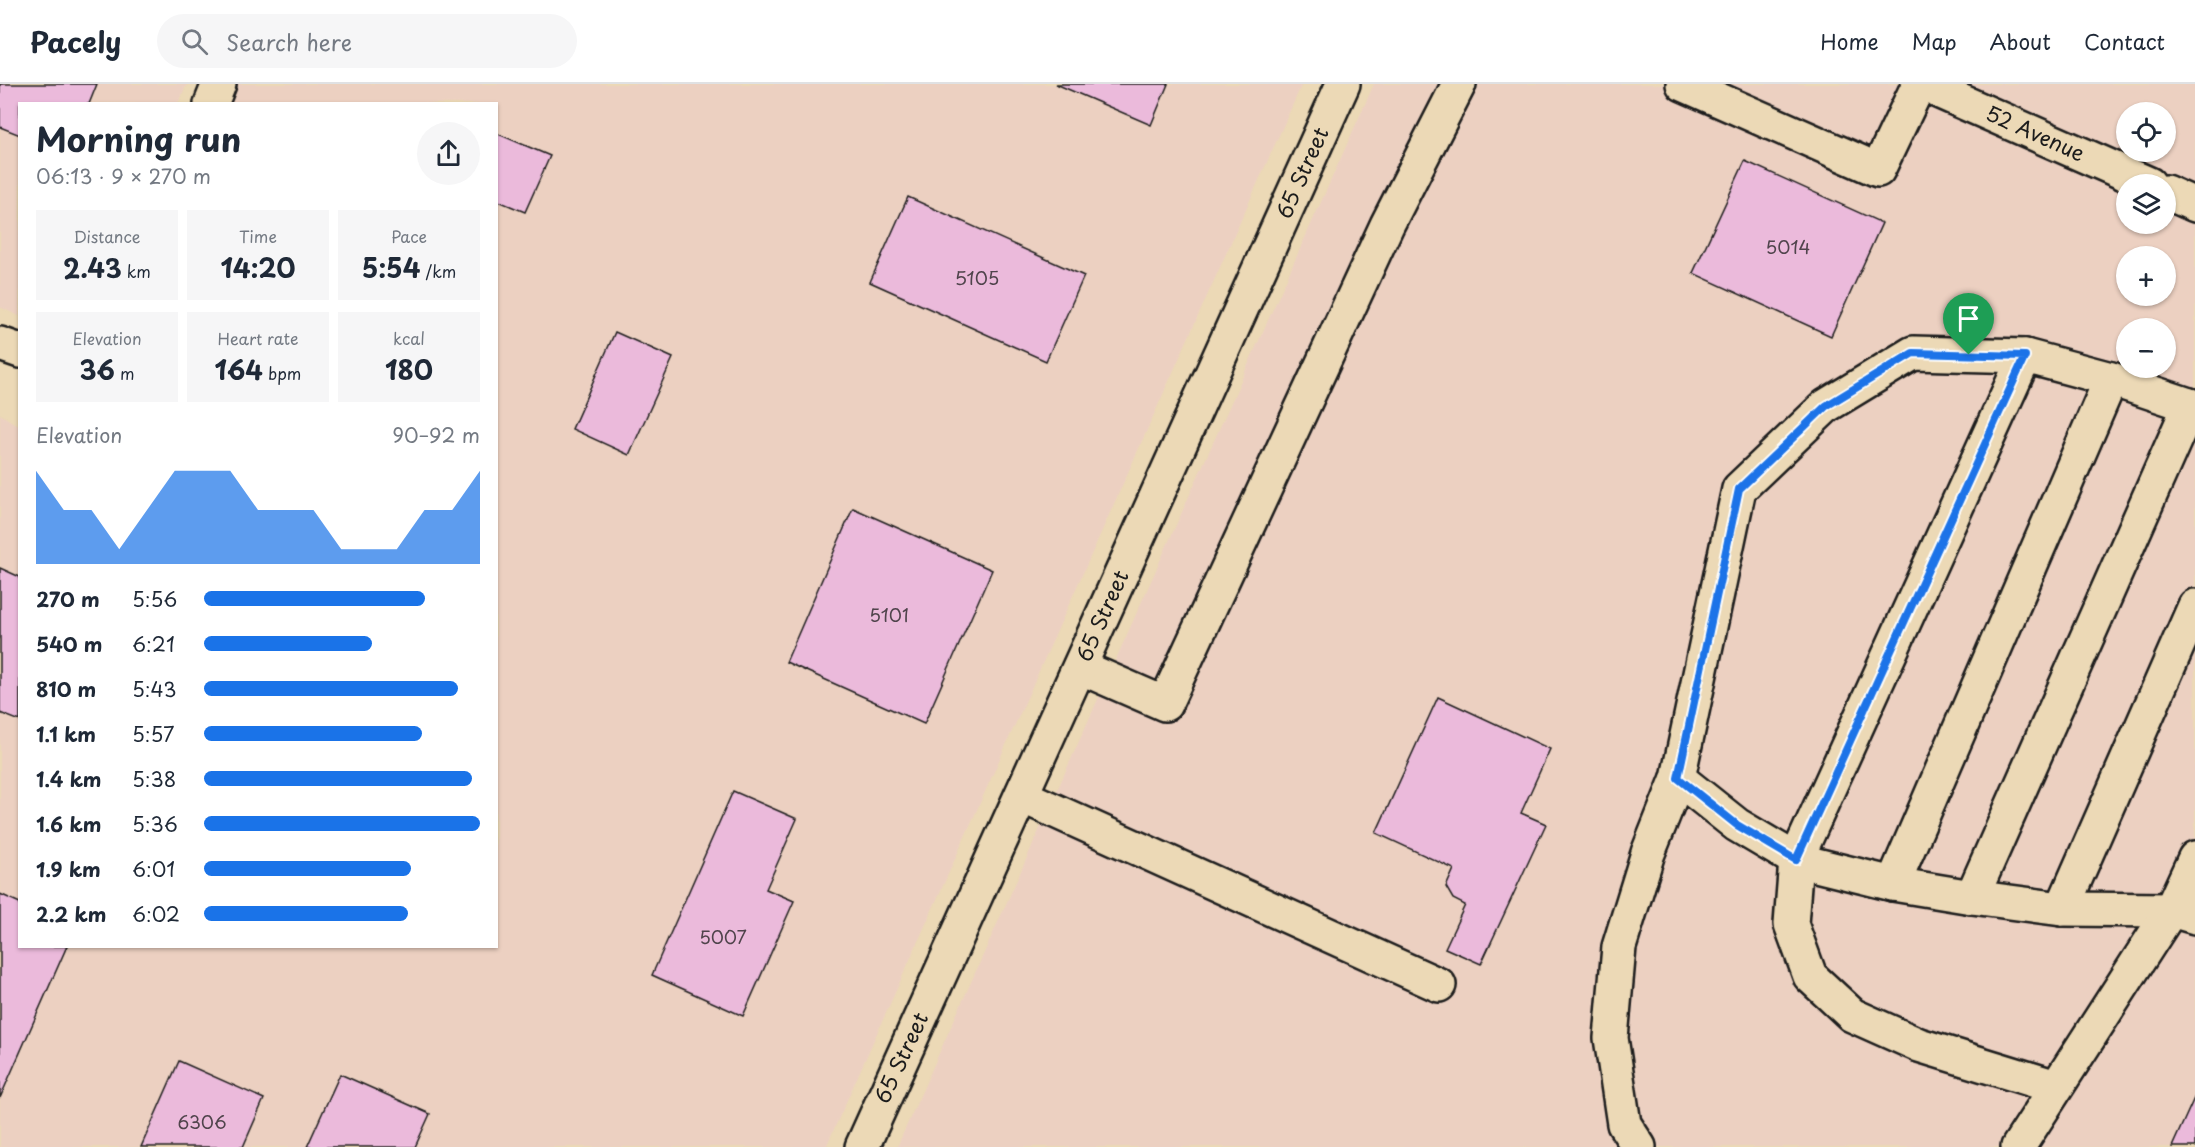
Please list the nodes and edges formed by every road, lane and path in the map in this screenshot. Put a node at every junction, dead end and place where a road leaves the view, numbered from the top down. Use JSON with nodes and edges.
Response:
{"nodes":[{"id":1,"x":219,"y":84,"type":"edge"},
{"id":2,"x":1343,"y":84,"type":"edge"},
{"id":3,"x":1459,"y":84,"type":"edge"},
{"id":4,"x":1683,"y":84,"type":"edge"},
{"id":5,"x":1920,"y":84,"type":"edge"},
{"id":6,"x":212,"y":102,"type":"edge"},
{"id":7,"x":2126,"y":174,"type":"edge"},
{"id":8,"x":2176,"y":196,"type":"edge"},
{"id":9,"x":2195,"y":205,"type":"edge"},
{"id":10,"x":0,"y":344,"type":"edge"},
{"id":11,"x":18,"y":350,"type":"edge"},
{"id":12,"x":2025,"y":356,"type":"junction"},
{"id":13,"x":2111,"y":379,"type":"junction"},
{"id":14,"x":2192,"y":406,"type":"edge"},
{"id":15,"x":2195,"y":606,"type":"edge"},
{"id":16,"x":1080,"y":667,"type":"junction"},
{"id":17,"x":1678,"y":778,"type":"junction"},
{"id":18,"x":1022,"y":796,"type":"junction"},
{"id":19,"x":2195,"y":858,"type":"edge"},
{"id":20,"x":1796,"y":860,"type":"junction"},
{"id":21,"x":1893,"y":884,"type":"junction"},
{"id":22,"x":1972,"y":897,"type":"junction"},
{"id":23,"x":2062,"y":909,"type":"junction"},
{"id":24,"x":2183,"y":914,"type":"edge"},
{"id":25,"x":1439,"y":985,"type":"dead end"},
{"id":26,"x":2056,"y":1087,"type":"junction"},
{"id":27,"x":862,"y":1147,"type":"edge"},
{"id":28,"x":1639,"y":1147,"type":"edge"},
{"id":29,"x":2018,"y":1147,"type":"edge"}],
"edges":[{"from":1,"to":6,"type":"street"},
{"from":2,"to":16,"type":"street","name":"65 Street"},
{"from":3,"to":16,"type":"street"},
{"from":4,"to":5,"type":"street"},
{"from":5,"to":7,"type":"street","name":"52 Avenue"},
{"from":8,"to":9,"type":"street"},
{"from":10,"to":11,"type":"street"},
{"from":12,"to":13,"type":"street"},
{"from":12,"to":17,"type":"street"},
{"from":12,"to":20,"type":"street"},
{"from":13,"to":14,"type":"street"},
{"from":13,"to":21,"type":"street"},
{"from":14,"to":22,"type":"street"},
{"from":15,"to":23,"type":"street"},
{"from":16,"to":18,"type":"street","name":"65 Street"},
{"from":17,"to":20,"type":"street"},
{"from":17,"to":28,"type":"street"},
{"from":18,"to":25,"type":"street"},
{"from":18,"to":27,"type":"street","name":"65 Street"},
{"from":19,"to":24,"type":"street"},
{"from":20,"to":21,"type":"street"},
{"from":20,"to":26,"type":"street"},
{"from":21,"to":22,"type":"street"},
{"from":22,"to":23,"type":"street"},
{"from":23,"to":24,"type":"street"},
{"from":24,"to":26,"type":"street"},
{"from":26,"to":29,"type":"street"}]}
